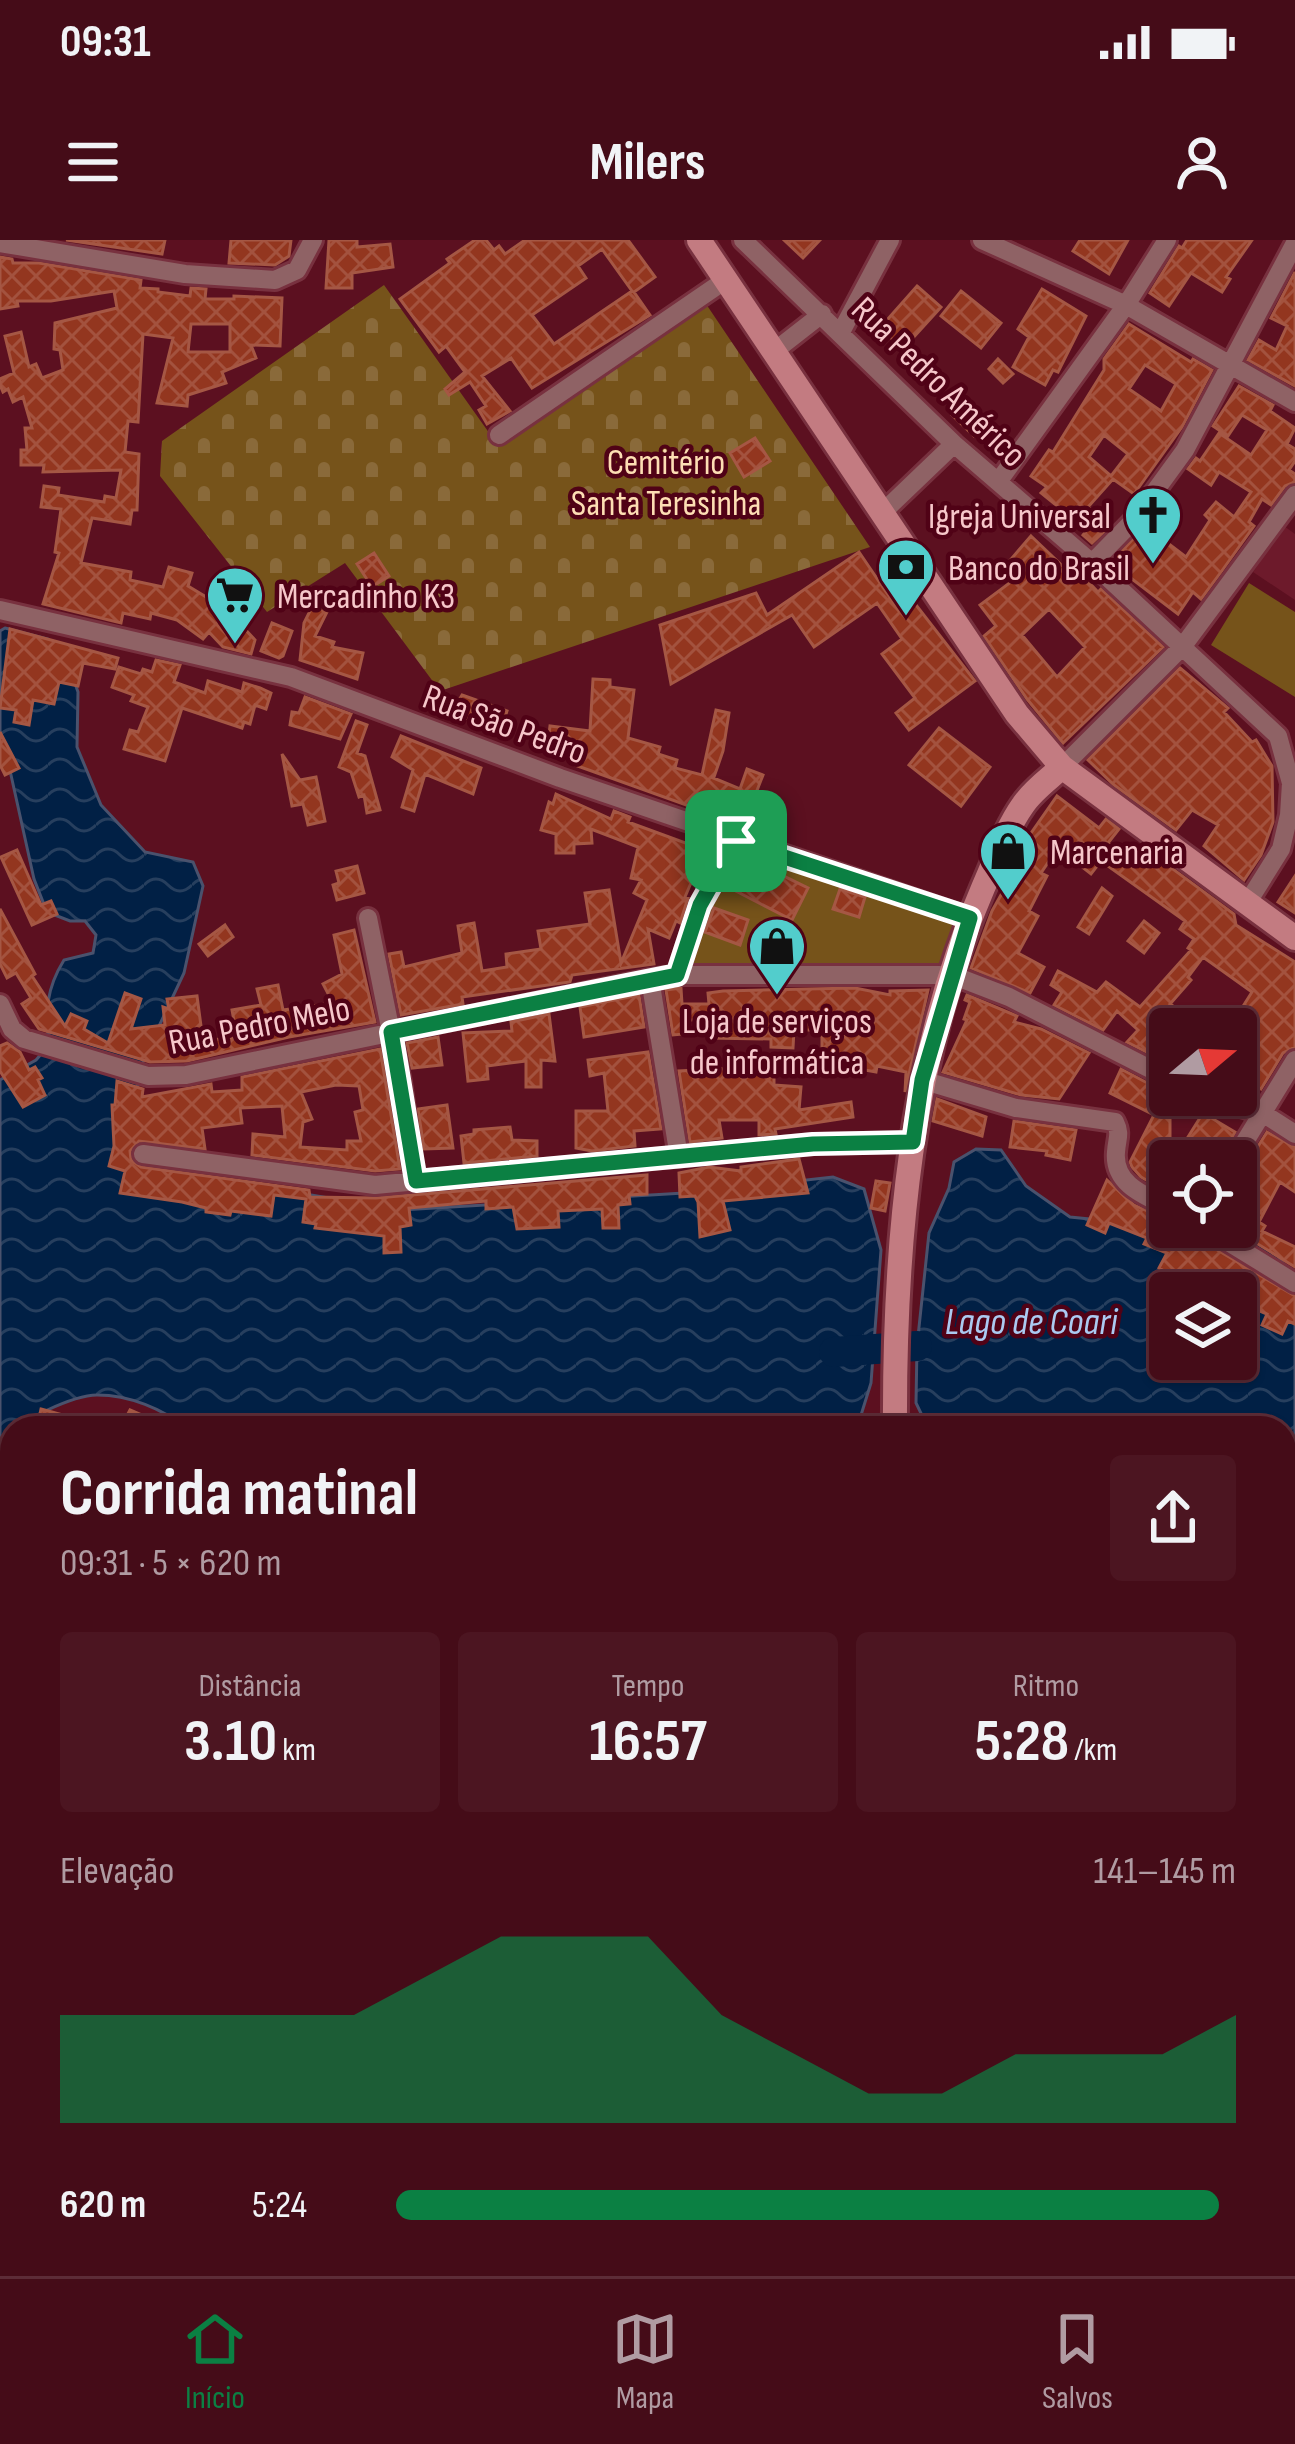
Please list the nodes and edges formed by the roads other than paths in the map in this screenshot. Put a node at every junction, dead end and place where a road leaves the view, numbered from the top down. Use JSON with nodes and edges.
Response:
{"nodes":[{"id":1,"x":313,"y":240,"type":"edge"},
{"id":2,"x":699,"y":240,"type":"edge"},
{"id":3,"x":743,"y":240,"type":"edge"},
{"id":4,"x":890,"y":240,"type":"edge"},
{"id":5,"x":982,"y":240,"type":"edge"},
{"id":6,"x":1167,"y":240,"type":"edge"},
{"id":7,"x":0,"y":243,"type":"edge"},
{"id":8,"x":1295,"y":243,"type":"edge"},
{"id":9,"x":724,"y":281,"type":"junction"},
{"id":10,"x":1126,"y":305,"type":"junction"},
{"id":11,"x":822,"y":314,"type":"junction"},
{"id":12,"x":841,"y":332,"type":"junction"},
{"id":13,"x":772,"y":353,"type":"junction"},
{"id":14,"x":1228,"y":363,"type":"junction"},
{"id":15,"x":1295,"y":402,"type":"edge"},
{"id":16,"x":499,"y":435,"type":"dead end"},
{"id":17,"x":954,"y":444,"type":"junction"},
{"id":18,"x":998,"y":482,"type":"junction"},
{"id":19,"x":1295,"y":495,"type":"edge"},
{"id":20,"x":882,"y":513,"type":"junction"},
{"id":21,"x":1091,"y":563,"type":"junction"},
{"id":22,"x":6,"y":612,"type":"edge"},
{"id":23,"x":1183,"y":646,"type":"junction"},
{"id":24,"x":1295,"y":727,"type":"edge"},
{"id":25,"x":1283,"y":745,"type":"junction"},
{"id":26,"x":1062,"y":767,"type":"junction"},
{"id":27,"x":736,"y":841,"type":"junction"},
{"id":28,"x":1246,"y":904,"type":"junction"},
{"id":29,"x":368,"y":918,"type":"dead end"},
{"id":30,"x":970,"y":918,"type":"junction"},
{"id":31,"x":1295,"y":938,"type":"edge"},
{"id":32,"x":677,"y":975,"type":"junction"},
{"id":33,"x":952,"y":975,"type":"junction"},
{"id":34,"x":650,"y":979,"type":"junction"},
{"id":35,"x":0,"y":1004,"type":"edge"},
{"id":36,"x":391,"y":1032,"type":"junction"},
{"id":37,"x":1295,"y":1060,"type":"edge"},
{"id":38,"x":1149,"y":1068,"type":"edge"},
{"id":39,"x":922,"y":1080,"type":"junction"},
{"id":40,"x":1257,"y":1112,"type":"edge"},
{"id":41,"x":1264,"y":1114,"type":"junction"},
{"id":42,"x":1295,"y":1134,"type":"edge"},
{"id":43,"x":1247,"y":1140,"type":"edge"},
{"id":44,"x":913,"y":1142,"type":"junction"},
{"id":45,"x":143,"y":1154,"type":"dead end"},
{"id":46,"x":679,"y":1156,"type":"junction"},
{"id":47,"x":416,"y":1181,"type":"junction"},
{"id":48,"x":1149,"y":1198,"type":"edge"},
{"id":49,"x":1238,"y":1248,"type":"edge"},
{"id":50,"x":1295,"y":1283,"type":"edge"},
{"id":51,"x":895,"y":1416,"type":"edge"}],
"edges":[{"from":1,"to":7,"type":"street"},
{"from":2,"to":9,"type":"main road"},
{"from":3,"to":11,"type":"street","name":"Rua Pedro Américo"},
{"from":4,"to":12,"type":"street"},
{"from":5,"to":10,"type":"street"},
{"from":6,"to":10,"type":"street"},
{"from":8,"to":14,"type":"street"},
{"from":9,"to":13,"type":"main road"},
{"from":9,"to":16,"type":"street"},
{"from":10,"to":14,"type":"street"},
{"from":10,"to":18,"type":"street"},
{"from":11,"to":12,"type":"street","name":"Rua Pedro Américo"},
{"from":11,"to":13,"type":"street"},
{"from":12,"to":17,"type":"street","name":"Rua Pedro Américo"},
{"from":13,"to":20,"type":"main road"},
{"from":14,"to":15,"type":"street"},
{"from":14,"to":21,"type":"street"},
{"from":17,"to":18,"type":"street","name":"Rua Pedro Américo"},
{"from":17,"to":20,"type":"street"},
{"from":18,"to":21,"type":"street","name":"Rua Pedro Américo"},
{"from":19,"to":23,"type":"street"},
{"from":20,"to":26,"type":"main road"},
{"from":21,"to":23,"type":"street","name":"Rua Pedro Américo"},
{"from":22,"to":27,"type":"street","name":"Rua São Pedro"},
{"from":23,"to":25,"type":"street","name":"Rua Pedro Américo"},
{"from":23,"to":26,"type":"street"},
{"from":24,"to":25,"type":"street"},
{"from":25,"to":28,"type":"street"},
{"from":26,"to":28,"type":"main road"},
{"from":26,"to":30,"type":"main road"},
{"from":27,"to":30,"type":"street","name":"Rua São Pedro"},
{"from":27,"to":32,"type":"street"},
{"from":28,"to":31,"type":"main road"},
{"from":29,"to":36,"type":"street"},
{"from":30,"to":33,"type":"main road"},
{"from":32,"to":33,"type":"street","name":"Rua Pedro Melo"},
{"from":32,"to":34,"type":"street","name":"Rua Pedro Melo"},
{"from":33,"to":38,"type":"street"},
{"from":33,"to":39,"type":"main road"},
{"from":34,"to":36,"type":"street","name":"Rua Pedro Melo"},
{"from":34,"to":46,"type":"street"},
{"from":35,"to":36,"type":"street","name":"Rua Pedro Melo"},
{"from":36,"to":47,"type":"street"},
{"from":37,"to":41,"type":"street"},
{"from":39,"to":44,"type":"main road"},
{"from":39,"to":48,"type":"street"},
{"from":40,"to":41,"type":"street"},
{"from":41,"to":42,"type":"street"},
{"from":41,"to":43,"type":"street"},
{"from":44,"to":46,"type":"street"},
{"from":44,"to":51,"type":"main road"},
{"from":45,"to":47,"type":"street"},
{"from":46,"to":47,"type":"street"},
{"from":49,"to":50,"type":"street"}]}
